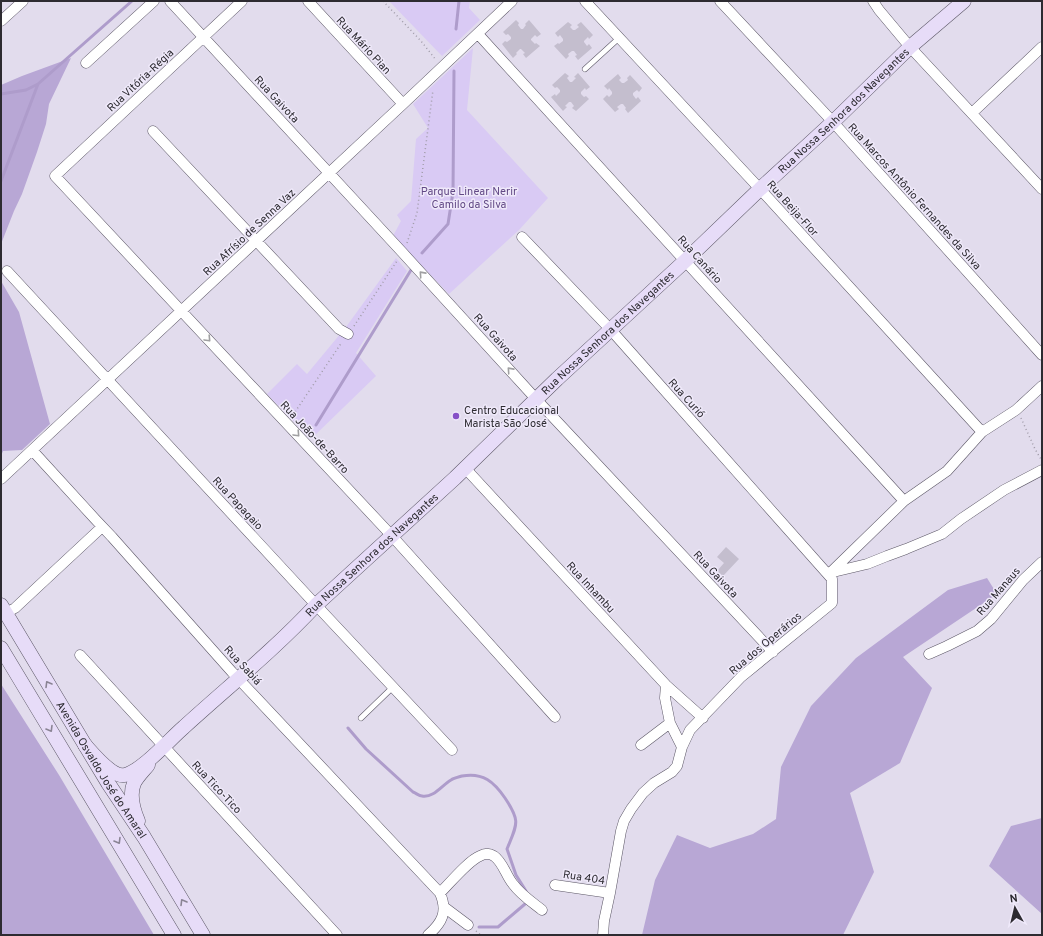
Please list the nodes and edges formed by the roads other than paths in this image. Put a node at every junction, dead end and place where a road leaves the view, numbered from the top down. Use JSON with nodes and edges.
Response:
{"nodes":[{"id":1,"x":22,"y":1,"type":"edge"},
{"id":2,"x":154,"y":1,"type":"edge"},
{"id":3,"x":170,"y":1,"type":"edge"},
{"id":4,"x":242,"y":1,"type":"edge"},
{"id":5,"x":308,"y":1,"type":"edge"},
{"id":6,"x":512,"y":1,"type":"edge"},
{"id":7,"x":585,"y":1,"type":"edge"},
{"id":8,"x":720,"y":1,"type":"edge"},
{"id":9,"x":873,"y":1,"type":"edge"},
{"id":10,"x":964,"y":1,"type":"edge"},
{"id":11,"x":1,"y":21,"type":"edge"},
{"id":12,"x":478,"y":34,"type":"junction"},
{"id":13,"x":203,"y":37,"type":"junction"},
{"id":14,"x":619,"y":38,"type":"junction"},
{"id":15,"x":910,"y":47,"type":"junction"},
{"id":16,"x":1042,"y":47,"type":"edge"},
{"id":17,"x":86,"y":63,"type":"dead end"},
{"id":18,"x":585,"y":69,"type":"dead end"},
{"id":19,"x":403,"y":104,"type":"junction"},
{"id":20,"x":972,"y":113,"type":"junction"},
{"id":21,"x":833,"y":122,"type":"junction"},
{"id":22,"x":153,"y":131,"type":"dead end"},
{"id":23,"x":329,"y":173,"type":"junction"},
{"id":24,"x":55,"y":176,"type":"joint"},
{"id":25,"x":760,"y":189,"type":"junction"},
{"id":26,"x":1042,"y":189,"type":"edge"},
{"id":27,"x":522,"y":237,"type":"dead end"},
{"id":28,"x":256,"y":241,"type":"junction"},
{"id":29,"x":685,"y":262,"type":"junction"},
{"id":30,"x":7,"y":271,"type":"dead end"},
{"id":31,"x":181,"y":311,"type":"junction"},
{"id":32,"x":611,"y":330,"type":"junction"},
{"id":33,"x":343,"y":332,"type":"dead end"},
{"id":34,"x":1042,"y":355,"type":"edge"},
{"id":35,"x":108,"y":380,"type":"junction"},
{"id":36,"x":1042,"y":386,"type":"edge"},
{"id":37,"x":536,"y":399,"type":"junction"},
{"id":38,"x":982,"y":432,"type":"junction"},
{"id":39,"x":32,"y":450,"type":"junction"},
{"id":40,"x":465,"y":468,"type":"junction"},
{"id":41,"x":1042,"y":470,"type":"edge"},
{"id":42,"x":1,"y":479,"type":"edge"},
{"id":43,"x":904,"y":501,"type":"junction"},
{"id":44,"x":102,"y":527,"type":"junction"},
{"id":45,"x":392,"y":536,"type":"junction"},
{"id":46,"x":1042,"y":562,"type":"edge"},
{"id":47,"x":831,"y":576,"type":"junction"},
{"id":48,"x":316,"y":605,"type":"junction"},
{"id":49,"x":3,"y":609,"type":"edge"},
{"id":50,"x":23,"y":641,"type":"junction"},
{"id":51,"x":2,"y":650,"type":"edge"},
{"id":52,"x":772,"y":652,"type":"junction"},
{"id":53,"x":929,"y":654,"type":"dead end"},
{"id":54,"x":80,"y":655,"type":"dead end"},
{"id":55,"x":239,"y":678,"type":"junction"},
{"id":56,"x":666,"y":685,"type":"junction"},
{"id":57,"x":393,"y":687,"type":"junction"},
{"id":58,"x":555,"y":717,"type":"dead end"},
{"id":59,"x":361,"y":718,"type":"dead end"},
{"id":60,"x":703,"y":718,"type":"junction"},
{"id":61,"x":670,"y":723,"type":"junction"},
{"id":62,"x":85,"y":745,"type":"junction"},
{"id":63,"x":641,"y":745,"type":"dead end"},
{"id":64,"x":163,"y":746,"type":"junction"},
{"id":65,"x":682,"y":747,"type":"junction"},
{"id":66,"x":452,"y":750,"type":"dead end"},
{"id":67,"x":144,"y":837,"type":"junction"},
{"id":68,"x":555,"y":885,"type":"dead end"},
{"id":69,"x":440,"y":893,"type":"junction"},
{"id":70,"x":610,"y":893,"type":"junction"},
{"id":71,"x":444,"y":907,"type":"junction"},
{"id":72,"x":542,"y":910,"type":"dead end"},
{"id":73,"x":468,"y":925,"type":"dead end"},
{"id":74,"x":174,"y":935,"type":"edge"},
{"id":75,"x":203,"y":935,"type":"edge"},
{"id":76,"x":337,"y":935,"type":"edge"},
{"id":77,"x":428,"y":935,"type":"edge"},
{"id":78,"x":603,"y":935,"type":"edge"}],
"edges":[{"from":1,"to":11,"type":"street"},
{"from":2,"to":17,"type":"street"},
{"from":3,"to":13,"type":"street","name":"Rua Gaivota"},
{"from":4,"to":13,"type":"street","name":"Rua Vitória-Régia"},
{"from":5,"to":19,"type":"street","name":"Rua Mário Pian"},
{"from":6,"to":12,"type":"street","name":"Rua Afrísio de Senna Vaz"},
{"from":7,"to":14,"type":"street","name":"Rua Beija-Flor"},
{"from":8,"to":21,"type":"street","name":"Rua Marcos Antônio Fernandes da Silva"},
{"from":9,"to":15,"type":"street"},
{"from":10,"to":15,"type":"street","name":"Rua Nossa Senhora dos Navegantes"},
{"from":12,"to":19,"type":"street","name":"Rua Afrísio de Senna Vaz"},
{"from":12,"to":29,"type":"street","name":"Rua Canário"},
{"from":13,"to":23,"type":"street","name":"Rua Gaivota"},
{"from":13,"to":24,"type":"street","name":"Rua Vitória-Régia"},
{"from":14,"to":18,"type":"lane"},
{"from":14,"to":25,"type":"street","name":"Rua Beija-Flor"},
{"from":15,"to":20,"type":"street"},
{"from":15,"to":21,"type":"street","name":"Rua Nossa Senhora dos Navegantes"},
{"from":16,"to":20,"type":"street"},
{"from":19,"to":23,"type":"street","name":"Rua Afrísio de Senna Vaz"},
{"from":20,"to":26,"type":"street"},
{"from":21,"to":25,"type":"street","name":"Rua Nossa Senhora dos Navegantes"},
{"from":21,"to":34,"type":"street","name":"Rua Marcos Antônio Fernandes da Silva"},
{"from":22,"to":28,"type":"street"},
{"from":23,"to":28,"type":"street","name":"Rua Afrísio de Senna Vaz"},
{"from":37,"to":23,"type":"street","name":"Rua Gaivota","one_way":true},
{"from":24,"to":31,"type":"street","name":"Rua João-de-Barro"},
{"from":25,"to":29,"type":"street","name":"Rua Nossa Senhora dos Navegantes"},
{"from":25,"to":38,"type":"street","name":"Rua Beija-Flor"},
{"from":27,"to":32,"type":"street","name":"Rua Curió"},
{"from":28,"to":31,"type":"street","name":"Rua Afrísio de Senna Vaz"},
{"from":28,"to":33,"type":"street"},
{"from":29,"to":32,"type":"street","name":"Rua Nossa Senhora dos Navegantes"},
{"from":29,"to":43,"type":"street","name":"Rua Canário"},
{"from":30,"to":35,"type":"street","name":"Rua Papagaio"},
{"from":31,"to":35,"type":"street","name":"Rua Afrísio de Senna Vaz"},
{"from":31,"to":45,"type":"street","name":"Rua João-de-Barro","one_way":true},
{"from":32,"to":37,"type":"street","name":"Rua Nossa Senhora dos Navegantes"},
{"from":32,"to":47,"type":"street","name":"Rua Curió"},
{"from":35,"to":39,"type":"street","name":"Rua Afrísio de Senna Vaz"},
{"from":35,"to":48,"type":"street","name":"Rua Papagaio"},
{"from":36,"to":38,"type":"street"},
{"from":37,"to":40,"type":"street","name":"Rua Nossa Senhora dos Navegantes"},
{"from":37,"to":52,"type":"street","name":"Rua Gaivota"},
{"from":38,"to":43,"type":"street"},
{"from":39,"to":42,"type":"street","name":"Rua Afrísio de Senna Vaz"},
{"from":39,"to":44,"type":"street","name":"Rua Sabiá"},
{"from":40,"to":45,"type":"street","name":"Rua Nossa Senhora dos Navegantes"},
{"from":40,"to":56,"type":"street","name":"Rua Inhambu"},
{"from":41,"to":47,"type":"street"},
{"from":43,"to":47,"type":"street"},
{"from":44,"to":49,"type":"street"},
{"from":44,"to":55,"type":"street","name":"Rua Sabiá"},
{"from":45,"to":48,"type":"street","name":"Rua Nossa Senhora dos Navegantes"},
{"from":45,"to":58,"type":"street","name":"Rua João-de-Barro"},
{"from":46,"to":53,"type":"street","name":"Rua Manaus"},
{"from":47,"to":52,"type":"street","name":"Rua dos Operários"},
{"from":48,"to":55,"type":"street","name":"Rua Nossa Senhora dos Navegantes"},
{"from":48,"to":57,"type":"street","name":"Rua Papagaio"},
{"from":49,"to":50,"type":"street","name":"Avenida Osvaldo José do Amaral"},
{"from":50,"to":51,"type":"street"},
{"from":62,"to":50,"type":"street","name":"Avenida Osvaldo José do Amaral","one_way":true},
{"from":51,"to":74,"type":"street","name":"Avenida Osvaldo José do Amaral","one_way":true},
{"from":52,"to":60,"type":"street","name":"Rua dos Operários"},
{"from":54,"to":64,"type":"street","name":"Rua Tico-Tico"},
{"from":55,"to":64,"type":"street","name":"Rua Nossa Senhora dos Navegantes"},
{"from":55,"to":69,"type":"street","name":"Rua Sabiá"},
{"from":56,"to":60,"type":"street","name":"Rua Inhambu"},
{"from":56,"to":61,"type":"street"},
{"from":57,"to":59,"type":"lane"},
{"from":57,"to":66,"type":"street","name":"Rua Papagaio"},
{"from":60,"to":65,"type":"street","name":"Rua dos Operários"},
{"from":61,"to":63,"type":"street"},
{"from":61,"to":65,"type":"street"},
{"from":62,"to":64,"type":"street","name":"Rua Nossa Senhora dos Navegantes"},
{"from":62,"to":67,"type":"street","name":"Avenida Osvaldo José do Amaral"},
{"from":64,"to":67,"type":"street","name":"Rua Nossa Senhora dos Navegantes"},
{"from":64,"to":76,"type":"street","name":"Rua Tico-Tico"},
{"from":65,"to":70,"type":"street","name":"Rua dos Operários"},
{"from":75,"to":67,"type":"street","name":"Avenida Osvaldo José do Amaral","one_way":true},
{"from":68,"to":70,"type":"street","name":"Rua 404"},
{"from":69,"to":71,"type":"street"},
{"from":69,"to":72,"type":"street"},
{"from":70,"to":78,"type":"street","name":"Rua dos Operários"},
{"from":71,"to":73,"type":"street"},
{"from":71,"to":77,"type":"street"}]}
